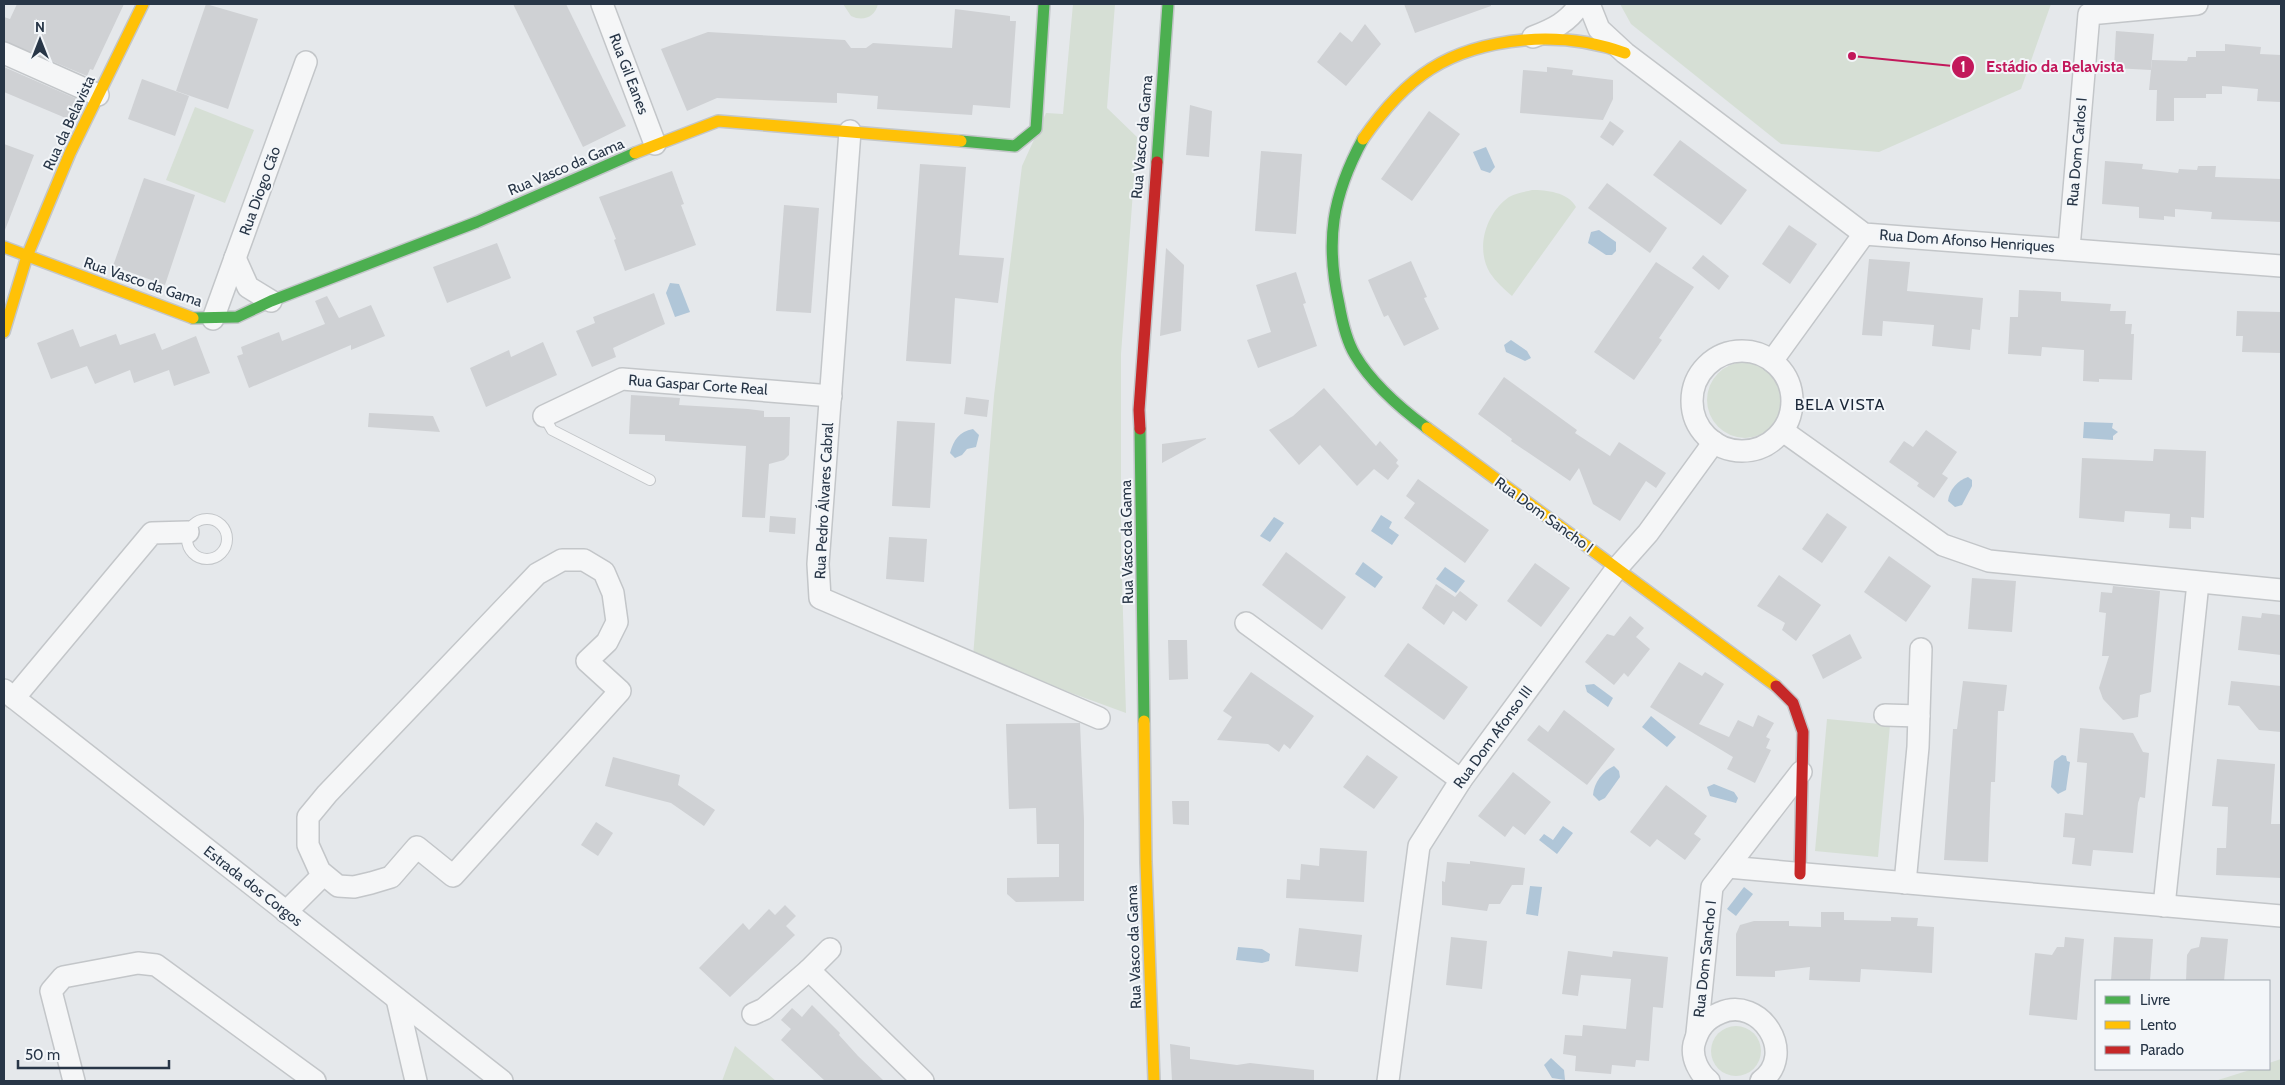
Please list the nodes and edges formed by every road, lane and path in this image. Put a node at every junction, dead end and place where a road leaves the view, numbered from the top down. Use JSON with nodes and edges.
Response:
{"nodes":[{"id":1,"x":143,"y":4,"type":"edge"},
{"id":2,"x":602,"y":4,"type":"edge"},
{"id":3,"x":1044,"y":4,"type":"edge"},
{"id":4,"x":1168,"y":4,"type":"edge"},
{"id":5,"x":1580,"y":4,"type":"edge"},
{"id":6,"x":1589,"y":4,"type":"edge"},
{"id":7,"x":2197,"y":4,"type":"edge"},
{"id":8,"x":1526,"y":39,"type":"junction"},
{"id":9,"x":4,"y":53,"type":"edge"},
{"id":10,"x":1625,"y":53,"type":"junction"},
{"id":11,"x":306,"y":62,"type":"dead end"},
{"id":12,"x":98,"y":95,"type":"junction"},
{"id":13,"x":850,"y":131,"type":"junction"},
{"id":14,"x":655,"y":144,"type":"junction"},
{"id":15,"x":1864,"y":234,"type":"junction"},
{"id":16,"x":4,"y":247,"type":"edge"},
{"id":17,"x":2069,"y":248,"type":"junction"},
{"id":18,"x":27,"y":256,"type":"junction"},
{"id":19,"x":235,"y":258,"type":"junction"},
{"id":20,"x":2281,"y":266,"type":"edge"},
{"id":21,"x":271,"y":301,"type":"junction"},
{"id":22,"x":212,"y":319,"type":"junction"},
{"id":23,"x":4,"y":332,"type":"edge"},
{"id":24,"x":1772,"y":360,"type":"junction"},
{"id":25,"x":831,"y":396,"type":"junction"},
{"id":26,"x":544,"y":416,"type":"joint"},
{"id":27,"x":1783,"y":430,"type":"junction"},
{"id":28,"x":1714,"y":442,"type":"junction"},
{"id":29,"x":650,"y":480,"type":"dead end"},
{"id":30,"x":188,"y":532,"type":"junction"},
{"id":31,"x":1617,"y":568,"type":"junction"},
{"id":32,"x":2198,"y":582,"type":"junction"},
{"id":33,"x":2281,"y":590,"type":"edge"},
{"id":34,"x":1246,"y":623,"type":"dead end"},
{"id":35,"x":1921,"y":649,"type":"dead end"},
{"id":36,"x":9,"y":694,"type":"edge"},
{"id":37,"x":1885,"y":715,"type":"dead end"},
{"id":38,"x":1919,"y":716,"type":"junction"},
{"id":39,"x":1099,"y":718,"type":"dead end"},
{"id":40,"x":1801,"y":772,"type":"junction"},
{"id":41,"x":1461,"y":780,"type":"junction"},
{"id":42,"x":1728,"y":868,"type":"junction"},
{"id":43,"x":321,"y":872,"type":"junction"},
{"id":44,"x":1800,"y":874,"type":"junction"},
{"id":45,"x":1905,"y":883,"type":"junction"},
{"id":46,"x":2164,"y":906,"type":"junction"},
{"id":47,"x":286,"y":912,"type":"junction"},
{"id":48,"x":2281,"y":916,"type":"edge"},
{"id":49,"x":830,"y":948,"type":"dead end"},
{"id":50,"x":809,"y":970,"type":"junction"},
{"id":51,"x":1704,"y":979,"type":"junction"},
{"id":52,"x":397,"y":999,"type":"junction"},
{"id":53,"x":1727,"y":1010,"type":"junction"},
{"id":54,"x":753,"y":1014,"type":"dead end"},
{"id":55,"x":1697,"y":1033,"type":"junction"},
{"id":56,"x":74,"y":1081,"type":"edge"},
{"id":57,"x":315,"y":1081,"type":"edge"},
{"id":58,"x":416,"y":1081,"type":"edge"},
{"id":59,"x":502,"y":1081,"type":"edge"},
{"id":60,"x":923,"y":1081,"type":"edge"},
{"id":61,"x":1154,"y":1081,"type":"edge"},
{"id":62,"x":1388,"y":1081,"type":"edge"},
{"id":63,"x":1709,"y":1081,"type":"edge"},
{"id":64,"x":1761,"y":1081,"type":"edge"}],
"edges":[{"from":1,"to":12,"type":"street","name":"Rua da Belavista"},
{"from":2,"to":14,"type":"street","name":"Rua Gil Eanes"},
{"from":3,"to":13,"type":"street","name":"Rua Vasco da Gama"},
{"from":4,"to":61,"type":"street","name":"Rua Vasco da Gama"},
{"from":5,"to":8,"type":"street"},
{"from":6,"to":10,"type":"street","name":"Rua Dom Afonso Henriques"},
{"from":7,"to":17,"type":"street","name":"Rua Dom Carlos I"},
{"from":8,"to":10,"type":"street","name":"Rua Dom Sancho I"},
{"from":8,"to":31,"type":"street","name":"Rua Dom Sancho I"},
{"from":9,"to":12,"type":"street"},
{"from":10,"to":15,"type":"street","name":"Rua Dom Afonso Henriques"},
{"from":11,"to":19,"type":"street","name":"Rua Diogo Cão"},
{"from":12,"to":18,"type":"street","name":"Rua da Belavista"},
{"from":13,"to":14,"type":"street","name":"Rua Vasco da Gama"},
{"from":13,"to":25,"type":"street","name":"Rua Pedro Álvares Cabral"},
{"from":14,"to":21,"type":"street","name":"Rua Vasco da Gama"},
{"from":15,"to":17,"type":"street","name":"Rua Dom Afonso Henriques"},
{"from":15,"to":24,"type":"street"},
{"from":16,"to":18,"type":"street","name":"Rua Vasco da Gama"},
{"from":17,"to":20,"type":"street","name":"Rua Dom Afonso Henriques"},
{"from":18,"to":22,"type":"street","name":"Rua Vasco da Gama"},
{"from":18,"to":23,"type":"street","name":"Rua da Belavista"},
{"from":19,"to":21,"type":"street"},
{"from":19,"to":22,"type":"street","name":"Rua Diogo Cão"},
{"from":21,"to":22,"type":"street","name":"Rua Vasco da Gama"},
{"from":24,"to":27,"type":"street"},
{"from":24,"to":28,"type":"street"},
{"from":25,"to":26,"type":"street","name":"Rua Gaspar Corte Real"},
{"from":25,"to":39,"type":"street","name":"Rua Pedro Álvares Cabral"},
{"from":26,"to":29,"type":"lane"},
{"from":27,"to":28,"type":"street"},
{"from":27,"to":32,"type":"street"},
{"from":28,"to":31,"type":"street","name":"Rua Dom Afonso III"},
{"from":30,"to":30,"type":"lane"},
{"from":30,"to":36,"type":"street"},
{"from":31,"to":40,"type":"street","name":"Rua Dom Sancho I"},
{"from":31,"to":41,"type":"street","name":"Rua Dom Afonso III"},
{"from":32,"to":33,"type":"street"},
{"from":32,"to":46,"type":"street"},
{"from":34,"to":41,"type":"street"},
{"from":35,"to":38,"type":"street"},
{"from":36,"to":47,"type":"street","name":"Estrada dos Corgos"},
{"from":37,"to":38,"type":"street"},
{"from":38,"to":45,"type":"street"},
{"from":40,"to":42,"type":"street","name":"Rua Dom Sancho I"},
{"from":40,"to":44,"type":"street"},
{"from":41,"to":62,"type":"street","name":"Rua Dom Afonso III"},
{"from":42,"to":44,"type":"street"},
{"from":42,"to":51,"type":"street","name":"Rua Dom Sancho I"},
{"from":43,"to":43,"type":"street"},
{"from":43,"to":47,"type":"street"},
{"from":44,"to":45,"type":"street"},
{"from":45,"to":46,"type":"street"},
{"from":46,"to":48,"type":"street"},
{"from":47,"to":52,"type":"street","name":"Estrada dos Corgos"},
{"from":49,"to":50,"type":"street"},
{"from":50,"to":54,"type":"street"},
{"from":50,"to":60,"type":"street"},
{"from":51,"to":53,"type":"street"},
{"from":51,"to":55,"type":"street","name":"Rua Dom Sancho I"},
{"from":52,"to":58,"type":"street"},
{"from":52,"to":59,"type":"street","name":"Estrada dos Corgos"},
{"from":53,"to":55,"type":"street","name":"Rua Dom Sancho I"},
{"from":53,"to":64,"type":"street","name":"Rua Dom Sancho I"},
{"from":55,"to":63,"type":"street","name":"Rua Dom Sancho I"},
{"from":56,"to":57,"type":"street"}]}
